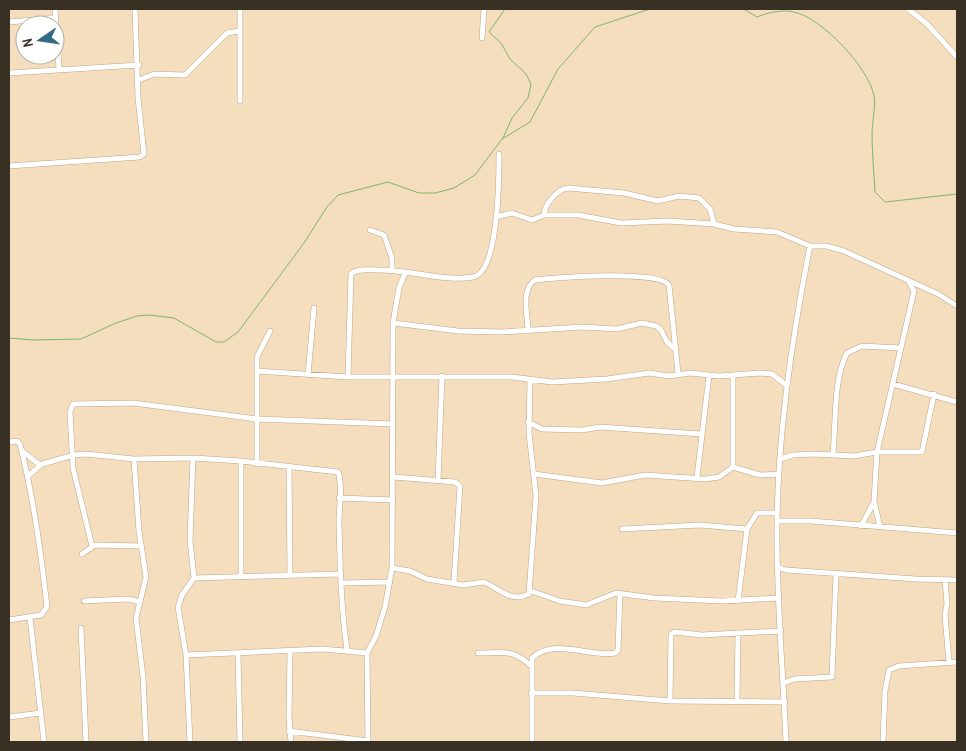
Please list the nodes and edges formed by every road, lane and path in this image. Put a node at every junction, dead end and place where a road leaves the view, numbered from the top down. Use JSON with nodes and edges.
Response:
{"nodes":[{"id":1,"x":135,"y":9,"type":"edge"},
{"id":2,"x":240,"y":9,"type":"edge"},
{"id":3,"x":484,"y":9,"type":"edge"},
{"id":4,"x":908,"y":9,"type":"edge"},
{"id":5,"x":240,"y":31,"type":"junction"},
{"id":6,"x":482,"y":38,"type":"dead end"},
{"id":7,"x":957,"y":56,"type":"edge"},
{"id":8,"x":59,"y":65,"type":"edge"},
{"id":9,"x":139,"y":65,"type":"junction"},
{"id":10,"x":59,"y":68,"type":"junction"},
{"id":11,"x":9,"y":74,"type":"edge"},
{"id":12,"x":139,"y":80,"type":"junction"},
{"id":13,"x":240,"y":101,"type":"dead end"},
{"id":14,"x":499,"y":154,"type":"dead end"},
{"id":15,"x":9,"y":166,"type":"edge"},
{"id":16,"x":544,"y":215,"type":"junction"},
{"id":17,"x":496,"y":217,"type":"junction"},
{"id":18,"x":714,"y":224,"type":"junction"},
{"id":19,"x":370,"y":230,"type":"dead end"},
{"id":20,"x":810,"y":246,"type":"junction"},
{"id":21,"x":392,"y":270,"type":"junction"},
{"id":22,"x":405,"y":273,"type":"junction"},
{"id":23,"x":909,"y":281,"type":"junction"},
{"id":24,"x":922,"y":286,"type":"junction"},
{"id":25,"x":914,"y":292,"type":"junction"},
{"id":26,"x":957,"y":306,"type":"edge"},
{"id":27,"x":314,"y":308,"type":"dead end"},
{"id":28,"x":393,"y":322,"type":"junction"},
{"id":29,"x":528,"y":330,"type":"junction"},
{"id":30,"x":270,"y":331,"type":"dead end"},
{"id":31,"x":900,"y":348,"type":"junction"},
{"id":32,"x":675,"y":349,"type":"junction"},
{"id":33,"x":257,"y":371,"type":"junction"},
{"id":34,"x":678,"y":373,"type":"junction"},
{"id":35,"x":308,"y":375,"type":"junction"},
{"id":36,"x":392,"y":376,"type":"junction"},
{"id":37,"x":442,"y":376,"type":"junction"},
{"id":38,"x":709,"y":376,"type":"junction"},
{"id":39,"x":733,"y":376,"type":"junction"},
{"id":40,"x":348,"y":377,"type":"junction"},
{"id":41,"x":530,"y":380,"type":"junction"},
{"id":42,"x":893,"y":384,"type":"junction"},
{"id":43,"x":786,"y":385,"type":"junction"},
{"id":44,"x":934,"y":394,"type":"junction"},
{"id":45,"x":957,"y":402,"type":"edge"},
{"id":46,"x":257,"y":419,"type":"junction"},
{"id":47,"x":528,"y":422,"type":"junction"},
{"id":48,"x":393,"y":424,"type":"junction"},
{"id":49,"x":701,"y":434,"type":"junction"},
{"id":50,"x":9,"y":442,"type":"edge"},
{"id":51,"x":22,"y":451,"type":"junction"},
{"id":52,"x":876,"y":452,"type":"junction"},
{"id":53,"x":833,"y":454,"type":"junction"},
{"id":54,"x":74,"y":455,"type":"junction"},
{"id":55,"x":193,"y":458,"type":"junction"},
{"id":56,"x":134,"y":459,"type":"junction"},
{"id":57,"x":780,"y":459,"type":"junction"},
{"id":58,"x":241,"y":461,"type":"junction"},
{"id":59,"x":256,"y":464,"type":"junction"},
{"id":60,"x":40,"y":465,"type":"junction"},
{"id":61,"x":289,"y":467,"type":"junction"},
{"id":62,"x":733,"y":467,"type":"junction"},
{"id":63,"x":534,"y":474,"type":"junction"},
{"id":64,"x":779,"y":474,"type":"junction"},
{"id":65,"x":28,"y":476,"type":"junction"},
{"id":66,"x":394,"y":477,"type":"junction"},
{"id":67,"x":697,"y":477,"type":"junction"},
{"id":68,"x":438,"y":480,"type":"junction"},
{"id":69,"x":339,"y":498,"type":"junction"},
{"id":70,"x":393,"y":500,"type":"junction"},
{"id":71,"x":874,"y":502,"type":"junction"},
{"id":72,"x":777,"y":513,"type":"junction"},
{"id":73,"x":777,"y":521,"type":"junction"},
{"id":74,"x":861,"y":526,"type":"junction"},
{"id":75,"x":880,"y":527,"type":"junction"},
{"id":76,"x":622,"y":529,"type":"dead end"},
{"id":77,"x":747,"y":529,"type":"junction"},
{"id":78,"x":957,"y":533,"type":"edge"},
{"id":79,"x":92,"y":546,"type":"junction"},
{"id":80,"x":141,"y":546,"type":"junction"},
{"id":81,"x":82,"y":554,"type":"dead end"},
{"id":82,"x":777,"y":567,"type":"junction"},
{"id":83,"x":392,"y":568,"type":"junction"},
{"id":84,"x":341,"y":574,"type":"junction"},
{"id":85,"x":836,"y":574,"type":"junction"},
{"id":86,"x":290,"y":575,"type":"junction"},
{"id":87,"x":240,"y":577,"type":"junction"},
{"id":88,"x":194,"y":578,"type":"junction"},
{"id":89,"x":945,"y":580,"type":"junction"},
{"id":90,"x":957,"y":580,"type":"edge"},
{"id":91,"x":390,"y":582,"type":"junction"},
{"id":92,"x":454,"y":582,"type":"junction"},
{"id":93,"x":341,"y":583,"type":"junction"},
{"id":94,"x":531,"y":591,"type":"junction"},
{"id":95,"x":620,"y":593,"type":"junction"},
{"id":96,"x":779,"y":598,"type":"junction"},
{"id":97,"x":84,"y":601,"type":"dead end"},
{"id":98,"x":738,"y":601,"type":"junction"},
{"id":99,"x":140,"y":602,"type":"junction"},
{"id":100,"x":30,"y":618,"type":"junction"},
{"id":101,"x":9,"y":620,"type":"edge"},
{"id":102,"x":81,"y":628,"type":"dead end"},
{"id":103,"x":781,"y":631,"type":"junction"},
{"id":104,"x":738,"y":633,"type":"junction"},
{"id":105,"x":347,"y":650,"type":"junction"},
{"id":106,"x":290,"y":651,"type":"junction"},
{"id":107,"x":238,"y":653,"type":"junction"},
{"id":108,"x":367,"y":653,"type":"junction"},
{"id":109,"x":478,"y":653,"type":"dead end"},
{"id":110,"x":186,"y":655,"type":"junction"},
{"id":111,"x":949,"y":662,"type":"junction"},
{"id":112,"x":957,"y":662,"type":"edge"},
{"id":113,"x":531,"y":666,"type":"junction"},
{"id":114,"x":784,"y":683,"type":"junction"},
{"id":115,"x":531,"y":693,"type":"junction"},
{"id":116,"x":737,"y":700,"type":"junction"},
{"id":117,"x":670,"y":701,"type":"junction"},
{"id":118,"x":784,"y":702,"type":"junction"},
{"id":119,"x":41,"y":713,"type":"junction"},
{"id":120,"x":9,"y":716,"type":"edge"},
{"id":121,"x":290,"y":731,"type":"junction"},
{"id":122,"x":44,"y":742,"type":"edge"},
{"id":123,"x":86,"y":742,"type":"edge"},
{"id":124,"x":146,"y":742,"type":"edge"},
{"id":125,"x":190,"y":742,"type":"edge"},
{"id":126,"x":240,"y":742,"type":"edge"},
{"id":127,"x":290,"y":742,"type":"edge"},
{"id":128,"x":368,"y":742,"type":"edge"},
{"id":129,"x":532,"y":742,"type":"edge"},
{"id":130,"x":786,"y":742,"type":"edge"},
{"id":131,"x":883,"y":742,"type":"edge"}],
"edges":[{"from":1,"to":9,"type":"street"},
{"from":2,"to":5,"type":"street"},
{"from":3,"to":6,"type":"street"},
{"from":4,"to":7,"type":"street"},
{"from":5,"to":12,"type":"street"},
{"from":5,"to":13,"type":"street"},
{"from":8,"to":10,"type":"street"},
{"from":9,"to":10,"type":"street"},
{"from":9,"to":12,"type":"street"},
{"from":10,"to":11,"type":"street"},
{"from":12,"to":15,"type":"street"},
{"from":14,"to":17,"type":"street"},
{"from":16,"to":17,"type":"street"},
{"from":16,"to":18,"type":"street"},
{"from":16,"to":18,"type":"street"},
{"from":17,"to":22,"type":"street"},
{"from":18,"to":20,"type":"street"},
{"from":19,"to":21,"type":"street"},
{"from":20,"to":23,"type":"street"},
{"from":20,"to":43,"type":"street"},
{"from":21,"to":22,"type":"street"},
{"from":21,"to":40,"type":"street"},
{"from":22,"to":28,"type":"street"},
{"from":23,"to":24,"type":"street"},
{"from":23,"to":25,"type":"street"},
{"from":24,"to":25,"type":"street"},
{"from":24,"to":26,"type":"street"},
{"from":25,"to":31,"type":"street"},
{"from":27,"to":35,"type":"street"},
{"from":28,"to":29,"type":"street"},
{"from":28,"to":36,"type":"street"},
{"from":29,"to":32,"type":"street"},
{"from":29,"to":32,"type":"street"},
{"from":30,"to":33,"type":"street"},
{"from":31,"to":42,"type":"street"},
{"from":31,"to":53,"type":"street"},
{"from":32,"to":34,"type":"street"},
{"from":33,"to":35,"type":"street"},
{"from":33,"to":46,"type":"street"},
{"from":34,"to":38,"type":"street"},
{"from":34,"to":41,"type":"street"},
{"from":35,"to":40,"type":"street"},
{"from":36,"to":37,"type":"street"},
{"from":36,"to":40,"type":"street"},
{"from":36,"to":48,"type":"street"},
{"from":37,"to":41,"type":"street"},
{"from":37,"to":68,"type":"street"},
{"from":38,"to":39,"type":"street"},
{"from":38,"to":49,"type":"street"},
{"from":39,"to":43,"type":"street"},
{"from":39,"to":62,"type":"street"},
{"from":41,"to":47,"type":"street"},
{"from":42,"to":44,"type":"street"},
{"from":42,"to":52,"type":"street"},
{"from":43,"to":57,"type":"street"},
{"from":44,"to":45,"type":"street"},
{"from":44,"to":52,"type":"street"},
{"from":46,"to":48,"type":"street"},
{"from":46,"to":54,"type":"street"},
{"from":46,"to":59,"type":"street"},
{"from":47,"to":49,"type":"street"},
{"from":47,"to":63,"type":"street"},
{"from":48,"to":66,"type":"street"},
{"from":49,"to":67,"type":"street"},
{"from":50,"to":51,"type":"street"},
{"from":51,"to":60,"type":"street"},
{"from":51,"to":65,"type":"street"},
{"from":52,"to":53,"type":"street"},
{"from":52,"to":71,"type":"street"},
{"from":53,"to":57,"type":"street"},
{"from":54,"to":56,"type":"street"},
{"from":54,"to":60,"type":"street"},
{"from":54,"to":79,"type":"street"},
{"from":55,"to":56,"type":"street"},
{"from":55,"to":58,"type":"street"},
{"from":55,"to":88,"type":"street"},
{"from":56,"to":80,"type":"street"},
{"from":57,"to":64,"type":"street"},
{"from":58,"to":59,"type":"street"},
{"from":58,"to":87,"type":"street"},
{"from":59,"to":61,"type":"street"},
{"from":60,"to":65,"type":"street"},
{"from":61,"to":69,"type":"street"},
{"from":61,"to":86,"type":"street"},
{"from":62,"to":64,"type":"street"},
{"from":62,"to":67,"type":"street"},
{"from":63,"to":67,"type":"street"},
{"from":63,"to":94,"type":"street"},
{"from":64,"to":72,"type":"street"},
{"from":65,"to":100,"type":"street"},
{"from":66,"to":68,"type":"street"},
{"from":66,"to":70,"type":"street"},
{"from":68,"to":92,"type":"street"},
{"from":69,"to":70,"type":"street"},
{"from":69,"to":84,"type":"street"},
{"from":70,"to":83,"type":"street"},
{"from":71,"to":74,"type":"street"},
{"from":71,"to":75,"type":"street"},
{"from":72,"to":73,"type":"street"},
{"from":72,"to":77,"type":"street"},
{"from":73,"to":74,"type":"street"},
{"from":73,"to":82,"type":"street"},
{"from":74,"to":75,"type":"street"},
{"from":75,"to":78,"type":"street"},
{"from":76,"to":77,"type":"street"},
{"from":77,"to":98,"type":"street"},
{"from":79,"to":80,"type":"street"},
{"from":79,"to":81,"type":"street"},
{"from":80,"to":99,"type":"street"},
{"from":82,"to":85,"type":"street"},
{"from":82,"to":96,"type":"street"},
{"from":83,"to":91,"type":"street"},
{"from":83,"to":92,"type":"street"},
{"from":84,"to":86,"type":"street"},
{"from":84,"to":93,"type":"street"},
{"from":85,"to":89,"type":"street"},
{"from":85,"to":114,"type":"street"},
{"from":86,"to":87,"type":"street"},
{"from":87,"to":88,"type":"street"},
{"from":88,"to":110,"type":"street"},
{"from":89,"to":90,"type":"street"},
{"from":89,"to":111,"type":"street"},
{"from":91,"to":93,"type":"street"},
{"from":91,"to":108,"type":"street"},
{"from":92,"to":94,"type":"street"},
{"from":93,"to":105,"type":"street"},
{"from":94,"to":95,"type":"street"},
{"from":95,"to":98,"type":"street"},
{"from":95,"to":113,"type":"street"},
{"from":96,"to":98,"type":"street"},
{"from":96,"to":103,"type":"street"},
{"from":97,"to":99,"type":"street"},
{"from":99,"to":124,"type":"street"},
{"from":100,"to":101,"type":"street"},
{"from":100,"to":119,"type":"street"},
{"from":102,"to":123,"type":"street"},
{"from":103,"to":104,"type":"street"},
{"from":103,"to":114,"type":"street"},
{"from":104,"to":116,"type":"street"},
{"from":104,"to":117,"type":"street"},
{"from":105,"to":106,"type":"street"},
{"from":105,"to":108,"type":"street"},
{"from":106,"to":107,"type":"street"},
{"from":106,"to":121,"type":"street"},
{"from":107,"to":110,"type":"street"},
{"from":107,"to":126,"type":"street"},
{"from":108,"to":128,"type":"street"},
{"from":109,"to":113,"type":"street"},
{"from":110,"to":125,"type":"street"},
{"from":111,"to":112,"type":"street"},
{"from":111,"to":131,"type":"street"},
{"from":113,"to":115,"type":"street"},
{"from":114,"to":118,"type":"street"},
{"from":115,"to":117,"type":"street"},
{"from":115,"to":129,"type":"street"},
{"from":116,"to":117,"type":"street"},
{"from":116,"to":118,"type":"street"},
{"from":118,"to":130,"type":"street"},
{"from":119,"to":120,"type":"street"},
{"from":119,"to":122,"type":"street"},
{"from":121,"to":127,"type":"street"},
{"from":121,"to":128,"type":"street"}]}
